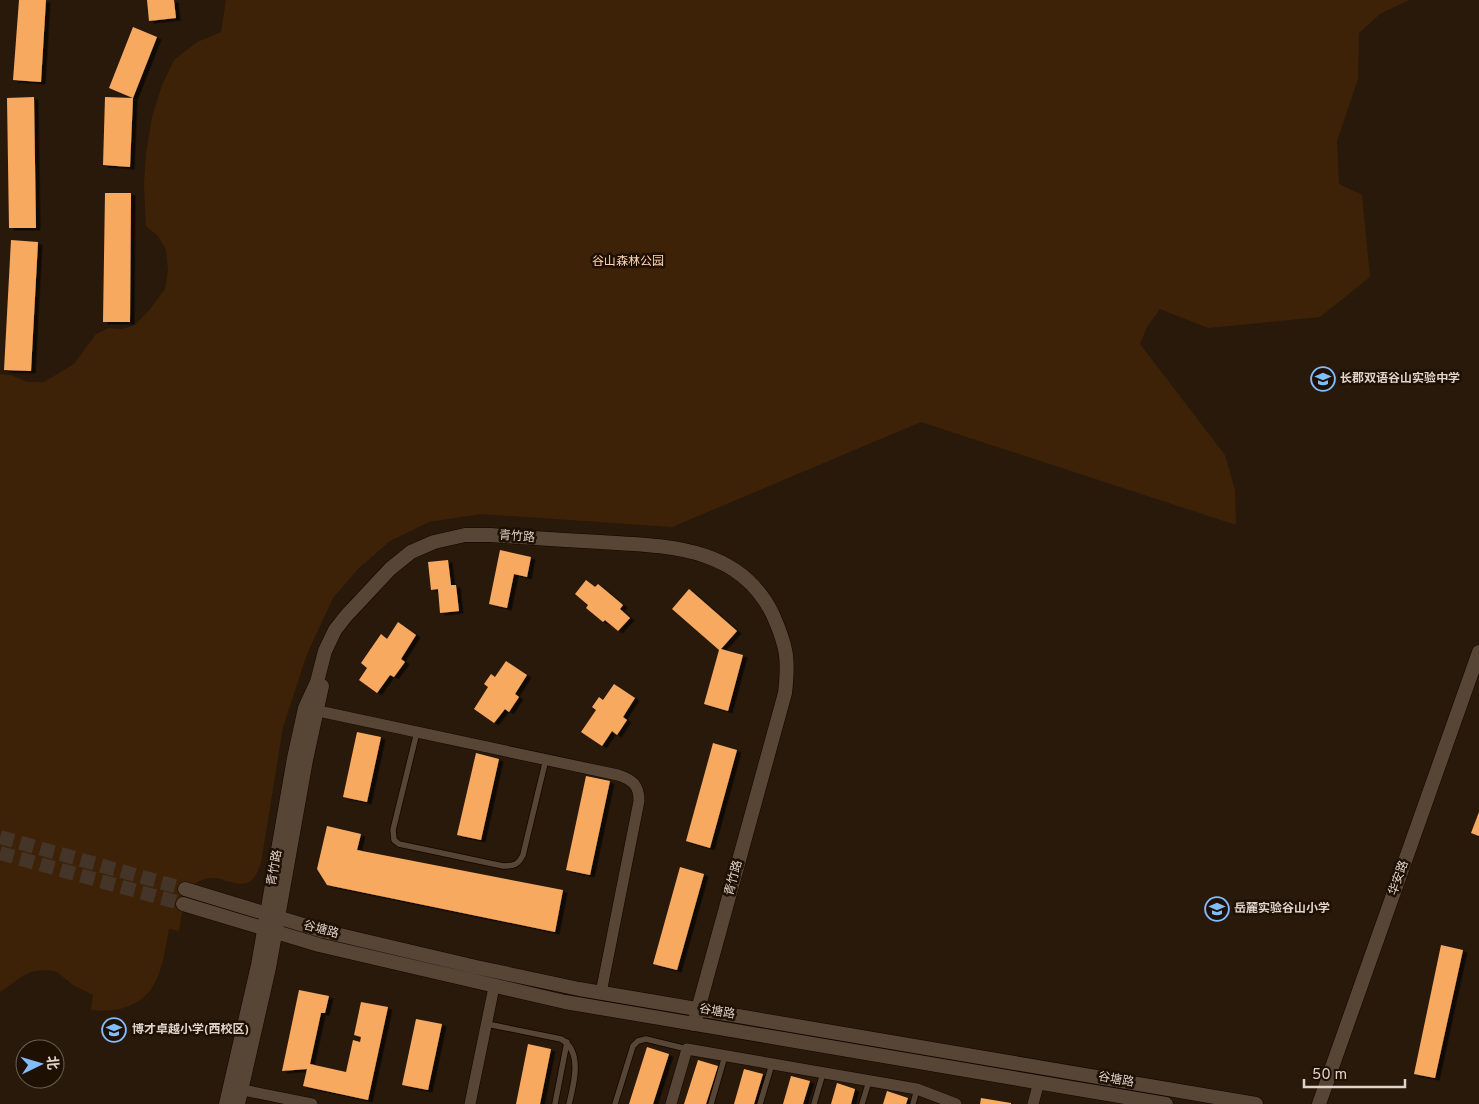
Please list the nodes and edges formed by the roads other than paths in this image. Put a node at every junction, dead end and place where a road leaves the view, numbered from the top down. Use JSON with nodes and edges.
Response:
{"nodes":[{"id":1,"x":1478,"y":656,"type":"edge"},
{"id":2,"x":1479,"y":675,"type":"edge"},
{"id":3,"x":311,"y":709,"type":"junction"},
{"id":4,"x":417,"y":732,"type":"junction"},
{"id":5,"x":546,"y":759,"type":"junction"},
{"id":6,"x":185,"y":889,"type":"tunnel mouth"},
{"id":7,"x":183,"y":904,"type":"tunnel mouth"},
{"id":8,"x":272,"y":915,"type":"junction"},
{"id":9,"x":270,"y":930,"type":"junction"},
{"id":10,"x":494,"y":987,"type":"junction"},
{"id":11,"x":601,"y":993,"type":"junction"},
{"id":12,"x":696,"y":1009,"type":"junction"},
{"id":13,"x":487,"y":1024,"type":"junction"},
{"id":14,"x":692,"y":1024,"type":"junction"},
{"id":15,"x":567,"y":1042,"type":"junction"},
{"id":16,"x":687,"y":1049,"type":"junction"},
{"id":17,"x":725,"y":1056,"type":"junction"},
{"id":18,"x":772,"y":1064,"type":"junction"},
{"id":19,"x":823,"y":1073,"type":"junction"},
{"id":20,"x":869,"y":1081,"type":"junction"},
{"id":21,"x":1039,"y":1082,"type":"junction"},
{"id":22,"x":235,"y":1089,"type":"junction"},
{"id":23,"x":917,"y":1089,"type":"junction"},
{"id":24,"x":226,"y":1104,"type":"edge"},
{"id":25,"x":238,"y":1104,"type":"edge"},
{"id":26,"x":312,"y":1104,"type":"edge"},
{"id":27,"x":470,"y":1104,"type":"edge"},
{"id":28,"x":555,"y":1104,"type":"edge"},
{"id":29,"x":569,"y":1104,"type":"edge"},
{"id":30,"x":615,"y":1104,"type":"edge"},
{"id":31,"x":670,"y":1104,"type":"edge"},
{"id":32,"x":711,"y":1104,"type":"edge"},
{"id":33,"x":760,"y":1104,"type":"edge"},
{"id":34,"x":814,"y":1104,"type":"edge"},
{"id":35,"x":862,"y":1104,"type":"edge"},
{"id":36,"x":913,"y":1104,"type":"edge"},
{"id":37,"x":956,"y":1104,"type":"edge"},
{"id":38,"x":1032,"y":1104,"type":"edge"},
{"id":39,"x":1166,"y":1104,"type":"edge"},
{"id":40,"x":1256,"y":1104,"type":"edge"},
{"id":41,"x":1319,"y":1104,"type":"edge"},
{"id":42,"x":1329,"y":1104,"type":"edge"}],
"edges":[{"from":1,"to":41,"type":"street","name":"华安路"},
{"from":2,"to":42,"type":"street","name":"华安路"},
{"from":3,"to":4,"type":"street"},
{"from":3,"to":8,"type":"street","name":"青竹路"},
{"from":3,"to":12,"type":"street","name":"青竹路"},
{"from":4,"to":5,"type":"street"},
{"from":4,"to":5,"type":"lane"},
{"from":5,"to":11,"type":"street"},
{"from":6,"to":8,"type":"street","name":"谷塘路"},
{"from":7,"to":9,"type":"street","name":"谷塘路"},
{"from":8,"to":9,"type":"street","name":"青竹路"},
{"from":8,"to":11,"type":"street","name":"谷塘路"},
{"from":9,"to":10,"type":"street","name":"谷塘路"},
{"from":9,"to":22,"type":"street","name":"青竹路"},
{"from":10,"to":13,"type":"street"},
{"from":10,"to":14,"type":"street","name":"谷塘路"},
{"from":11,"to":12,"type":"street","name":"谷塘路"},
{"from":12,"to":14,"type":"street","name":"青竹路"},
{"from":12,"to":40,"type":"street","name":"谷塘路"},
{"from":13,"to":15,"type":"lane"},
{"from":13,"to":27,"type":"street"},
{"from":14,"to":21,"type":"street","name":"谷塘路"},
{"from":15,"to":28,"type":"lane"},
{"from":15,"to":29,"type":"lane"},
{"from":16,"to":17,"type":"street"},
{"from":16,"to":30,"type":"lane"},
{"from":16,"to":31,"type":"street"},
{"from":17,"to":18,"type":"street"},
{"from":17,"to":32,"type":"lane"},
{"from":18,"to":19,"type":"street"},
{"from":18,"to":33,"type":"lane"},
{"from":19,"to":20,"type":"street"},
{"from":19,"to":34,"type":"lane"},
{"from":20,"to":23,"type":"street"},
{"from":20,"to":35,"type":"lane"},
{"from":21,"to":38,"type":"street"},
{"from":21,"to":39,"type":"street","name":"谷塘路"},
{"from":22,"to":24,"type":"street","name":"青竹路"},
{"from":22,"to":25,"type":"street","name":"青竹路"},
{"from":22,"to":26,"type":"street"},
{"from":23,"to":36,"type":"lane"},
{"from":23,"to":37,"type":"street"}]}
